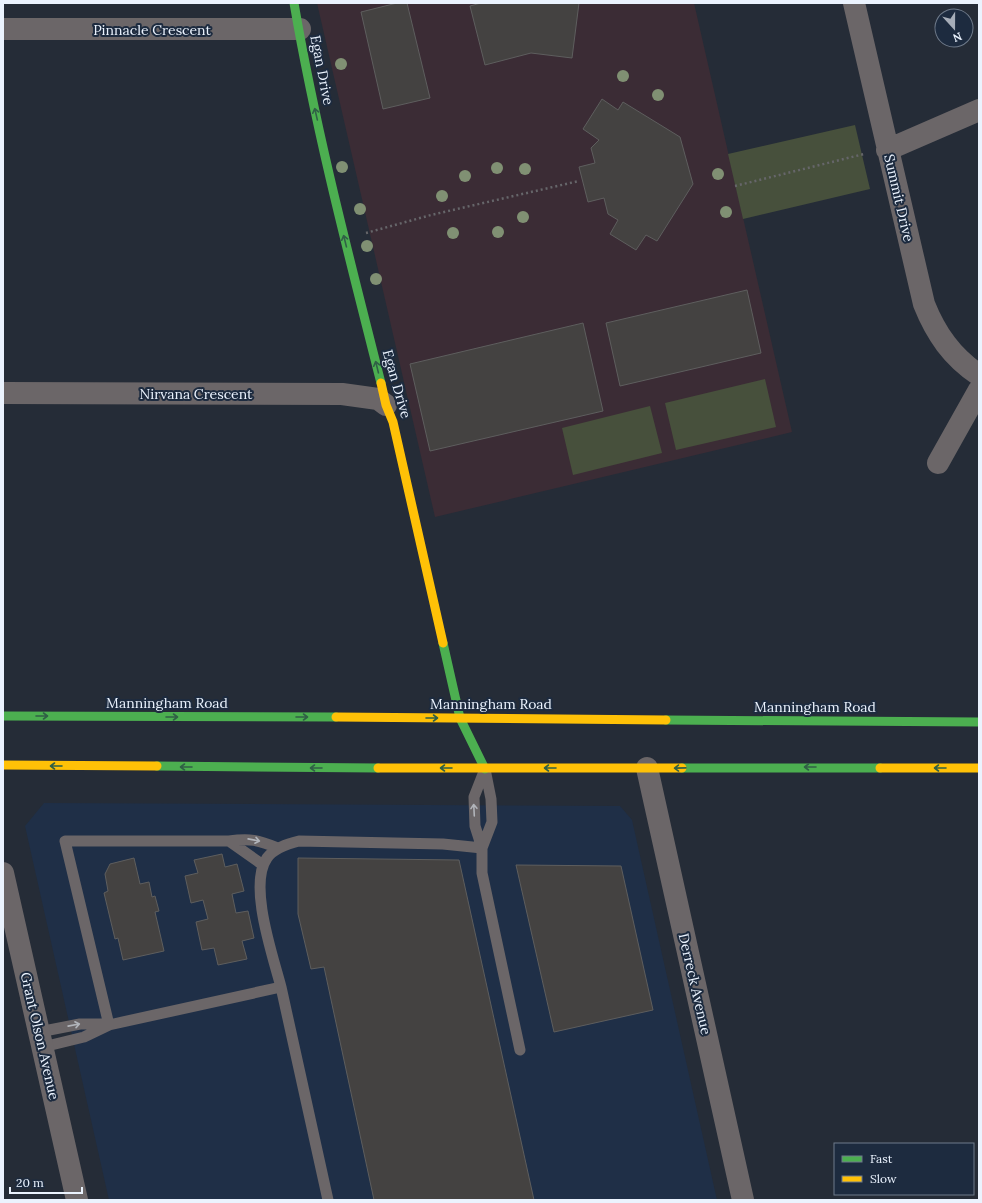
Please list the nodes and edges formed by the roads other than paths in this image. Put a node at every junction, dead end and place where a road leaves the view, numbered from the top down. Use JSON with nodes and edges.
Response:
{"nodes":[{"id":1,"x":294,"y":3,"type":"edge"},
{"id":2,"x":854,"y":3,"type":"edge"},
{"id":3,"x":3,"y":29,"type":"edge"},
{"id":4,"x":300,"y":29,"type":"junction"},
{"id":5,"x":979,"y":110,"type":"edge"},
{"id":6,"x":887,"y":150,"type":"junction"},
{"id":7,"x":979,"y":375,"type":"edge"},
{"id":8,"x":979,"y":390,"type":"edge"},
{"id":9,"x":3,"y":393,"type":"edge"},
{"id":10,"x":386,"y":405,"type":"junction"},
{"id":11,"x":938,"y":463,"type":"dead end"},
{"id":12,"x":3,"y":716,"type":"edge"},
{"id":13,"x":460,"y":718,"type":"junction"},
{"id":14,"x":979,"y":722,"type":"edge"},
{"id":15,"x":3,"y":765,"type":"edge"},
{"id":16,"x":647,"y":768,"type":"junction"},
{"id":17,"x":979,"y":768,"type":"edge"},
{"id":18,"x":485,"y":769,"type":"junction"},
{"id":19,"x":229,"y":841,"type":"junction"},
{"id":20,"x":278,"y":848,"type":"junction"},
{"id":21,"x":482,"y":848,"type":"junction"},
{"id":22,"x":263,"y":865,"type":"junction"},
{"id":23,"x":3,"y":873,"type":"edge"},
{"id":24,"x":280,"y":988,"type":"junction"},
{"id":25,"x":109,"y":1024,"type":"junction"},
{"id":26,"x":41,"y":1039,"type":"junction"},
{"id":27,"x":520,"y":1050,"type":"dead end"},
{"id":28,"x":77,"y":1200,"type":"edge"},
{"id":29,"x":328,"y":1200,"type":"edge"},
{"id":30,"x":743,"y":1200,"type":"edge"}],
"edges":[{"from":1,"to":4,"type":"main road","name":"Egan Drive"},
{"from":2,"to":6,"type":"street","name":"Summit Drive"},
{"from":3,"to":4,"type":"street","name":"Pinnacle Crescent"},
{"from":10,"to":4,"type":"main road","name":"Egan Drive","one_way":true},
{"from":5,"to":6,"type":"street"},
{"from":6,"to":7,"type":"street","name":"Summit Drive"},
{"from":8,"to":11,"type":"street"},
{"from":9,"to":10,"type":"street","name":"Nirvana Crescent"},
{"from":10,"to":13,"type":"main road","name":"Egan Drive"},
{"from":12,"to":13,"type":"main road","name":"Manningham Road","one_way":true},
{"from":13,"to":14,"type":"main road","name":"Manningham Road"},
{"from":13,"to":18,"type":"main road","name":"Egan Drive"},
{"from":18,"to":15,"type":"main road","one_way":true},
{"from":17,"to":16,"type":"main road","one_way":true},
{"from":16,"to":18,"type":"main road","one_way":true},
{"from":16,"to":30,"type":"street","name":"Derreck Avenue"},
{"from":18,"to":21,"type":"lane"},
{"from":21,"to":18,"type":"lane","one_way":true},
{"from":19,"to":20,"type":"lane","one_way":true},
{"from":19,"to":22,"type":"lane"},
{"from":19,"to":25,"type":"lane"},
{"from":20,"to":21,"type":"lane"},
{"from":20,"to":22,"type":"lane"},
{"from":21,"to":27,"type":"lane"},
{"from":22,"to":24,"type":"lane"},
{"from":23,"to":26,"type":"street","name":"Grant Olson Avenue"},
{"from":24,"to":25,"type":"lane"},
{"from":24,"to":29,"type":"lane"},
{"from":26,"to":25,"type":"lane","one_way":true},
{"from":25,"to":26,"type":"lane"},
{"from":26,"to":28,"type":"street","name":"Grant Olson Avenue"}]}
